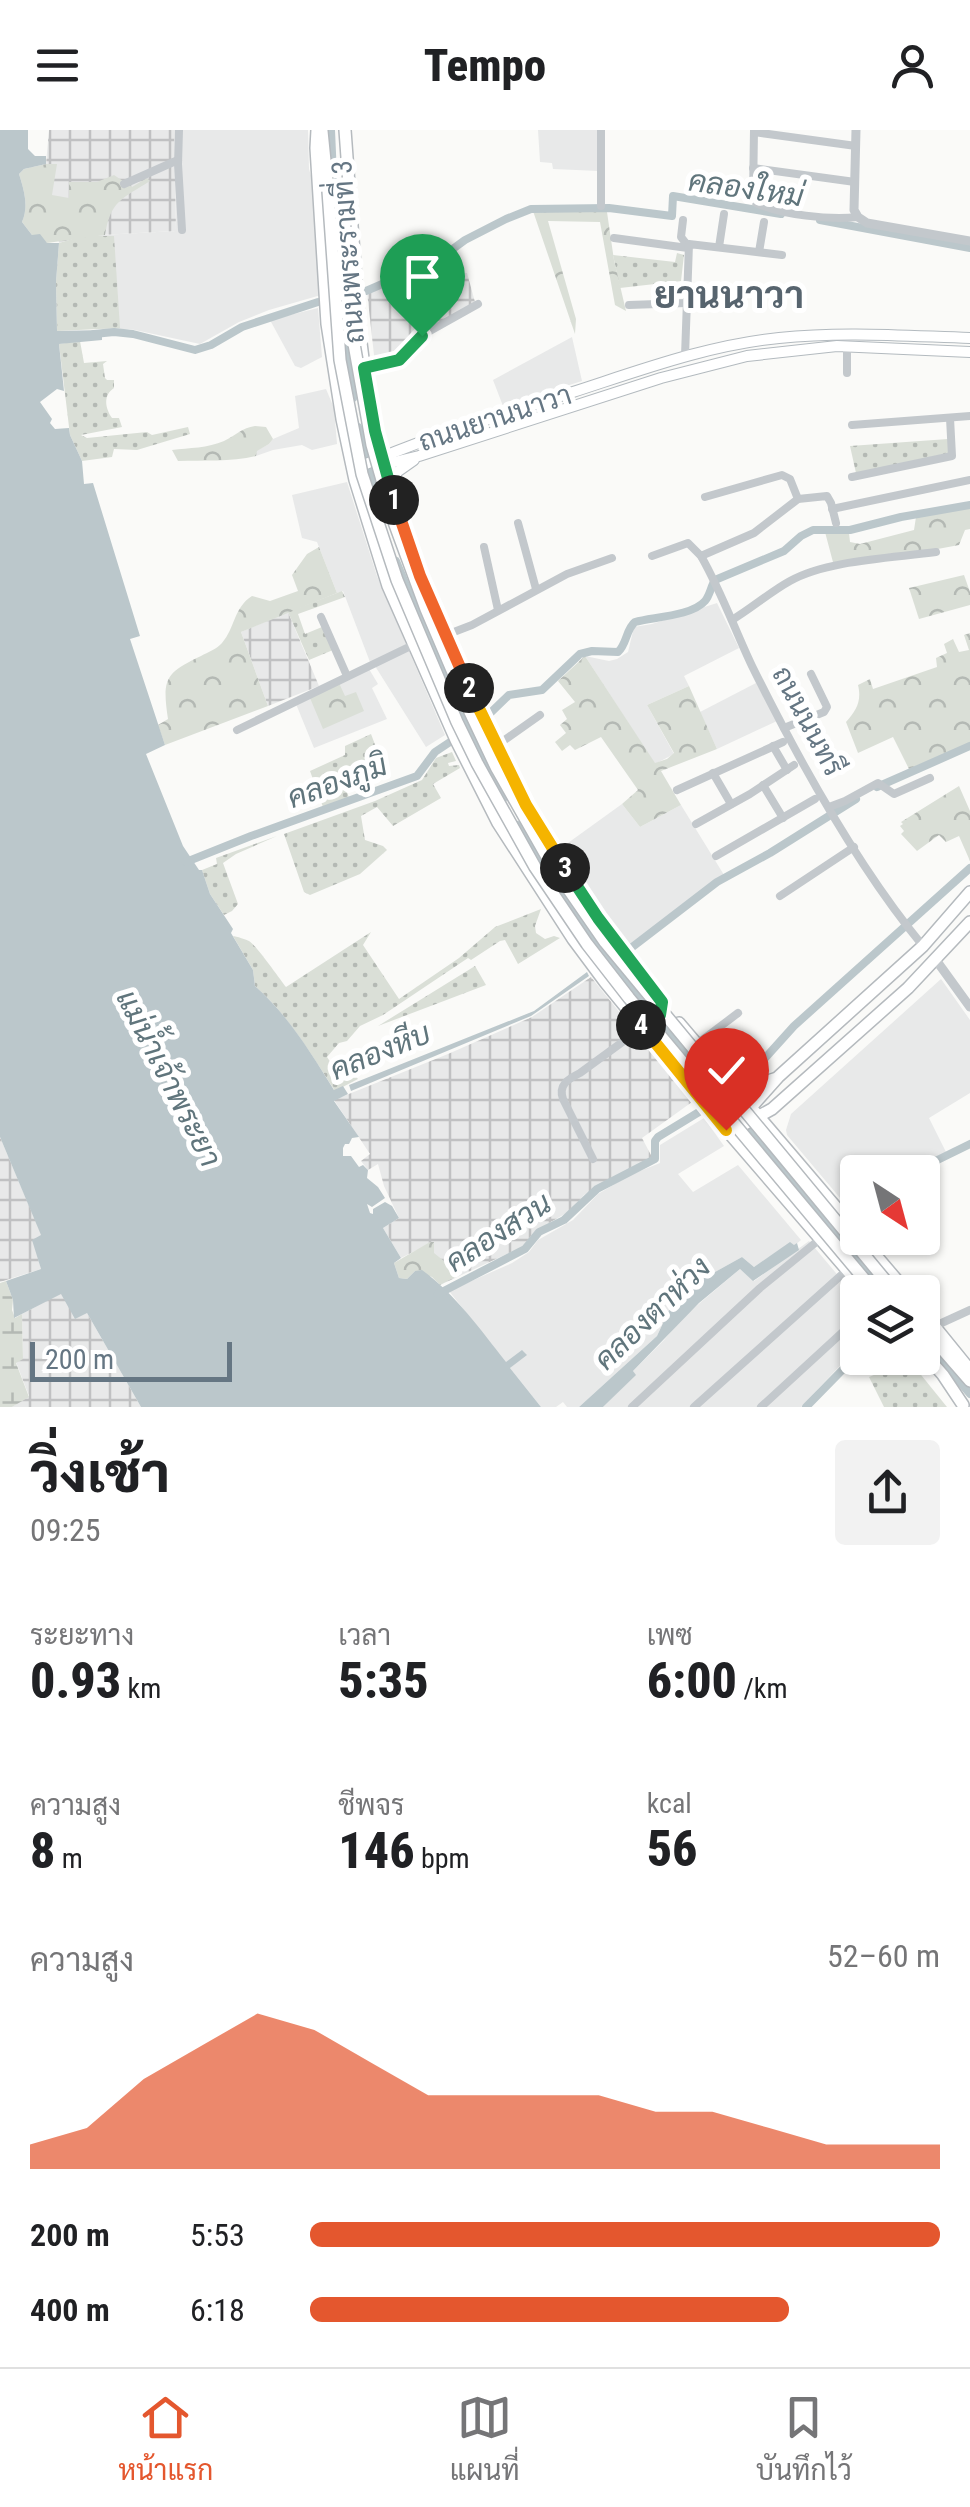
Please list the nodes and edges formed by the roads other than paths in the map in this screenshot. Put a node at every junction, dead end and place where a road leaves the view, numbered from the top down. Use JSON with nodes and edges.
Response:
{"nodes":[{"id":1,"x":179,"y":130,"type":"edge"},
{"id":2,"x":319,"y":130,"type":"edge"},
{"id":3,"x":343,"y":130,"type":"edge"},
{"id":4,"x":600,"y":130,"type":"edge"},
{"id":5,"x":856,"y":130,"type":"edge"},
{"id":6,"x":754,"y":131,"type":"edge"},
{"id":7,"x":856,"y":146,"type":"junction"},
{"id":8,"x":178,"y":160,"type":"junction"},
{"id":9,"x":753,"y":168,"type":"junction"},
{"id":10,"x":855,"y":182,"type":"junction"},
{"id":11,"x":124,"y":184,"type":"dead end"},
{"id":12,"x":335,"y":191,"type":"junction"},
{"id":13,"x":601,"y":206,"type":"dead end"},
{"id":14,"x":724,"y":214,"type":"dead end"},
{"id":15,"x":858,"y":217,"type":"junction"},
{"id":16,"x":683,"y":220,"type":"dead end"},
{"id":17,"x":764,"y":222,"type":"dead end"},
{"id":18,"x":182,"y":230,"type":"dead end"},
{"id":19,"x":614,"y":238,"type":"dead end"},
{"id":20,"x":970,"y":242,"type":"edge"},
{"id":21,"x":688,"y":247,"type":"junction"},
{"id":22,"x":719,"y":247,"type":"junction"},
{"id":23,"x":760,"y":252,"type":"junction"},
{"id":24,"x":782,"y":256,"type":"dead end"},
{"id":25,"x":686,"y":302,"type":"junction"},
{"id":26,"x":478,"y":304,"type":"dead end"},
{"id":27,"x":629,"y":305,"type":"dead end"},
{"id":28,"x":970,"y":338,"type":"edge"},
{"id":29,"x":847,"y":346,"type":"junction"},
{"id":30,"x":970,"y":352,"type":"edge"},
{"id":31,"x":685,"y":356,"type":"junction"},
{"id":32,"x":364,"y":368,"type":"junction"},
{"id":33,"x":847,"y":373,"type":"dead end"},
{"id":34,"x":625,"y":390,"type":"junction"},
{"id":35,"x":575,"y":391,"type":"junction"},
{"id":36,"x":368,"y":398,"type":"junction"},
{"id":37,"x":339,"y":403,"type":"junction"},
{"id":38,"x":970,"y":416,"type":"edge"},
{"id":39,"x":950,"y":418,"type":"junction"},
{"id":40,"x":852,"y":425,"type":"dead end"},
{"id":41,"x":375,"y":431,"type":"junction"},
{"id":42,"x":410,"y":446,"type":"junction"},
{"id":43,"x":419,"y":456,"type":"junction"},
{"id":44,"x":378,"y":462,"type":"junction"},
{"id":45,"x":359,"y":468,"type":"junction"},
{"id":46,"x":852,"y":477,"type":"dead end"},
{"id":47,"x":970,"y":480,"type":"edge"},
{"id":48,"x":390,"y":488,"type":"junction"},
{"id":49,"x":705,"y":498,"type":"dead end"},
{"id":50,"x":798,"y":499,"type":"junction"},
{"id":51,"x":832,"y":509,"type":"junction"},
{"id":52,"x":518,"y":523,"type":"dead end"},
{"id":53,"x":836,"y":524,"type":"dead end"},
{"id":54,"x":484,"y":548,"type":"dead end"},
{"id":55,"x":936,"y":552,"type":"dead end"},
{"id":56,"x":652,"y":556,"type":"dead end"},
{"id":57,"x":701,"y":556,"type":"junction"},
{"id":58,"x":612,"y":558,"type":"dead end"},
{"id":59,"x":420,"y":576,"type":"junction"},
{"id":60,"x":396,"y":577,"type":"junction"},
{"id":61,"x":536,"y":590,"type":"junction"},
{"id":62,"x":498,"y":610,"type":"junction"},
{"id":63,"x":321,"y":617,"type":"dead end"},
{"id":64,"x":732,"y":620,"type":"junction"},
{"id":65,"x":446,"y":635,"type":"junction"},
{"id":66,"x":414,"y":645,"type":"junction"},
{"id":67,"x":811,"y":674,"type":"dead end"},
{"id":68,"x":347,"y":676,"type":"junction"},
{"id":69,"x":540,"y":715,"type":"dead end"},
{"id":70,"x":784,"y":728,"type":"junction"},
{"id":71,"x":237,"y":730,"type":"dead end"},
{"id":72,"x":496,"y":746,"type":"junction"},
{"id":73,"x":796,"y":750,"type":"junction"},
{"id":74,"x":783,"y":756,"type":"junction"},
{"id":75,"x":713,"y":773,"type":"junction"},
{"id":76,"x":930,"y":778,"type":"dead end"},
{"id":77,"x":763,"y":786,"type":"junction"},
{"id":78,"x":677,"y":790,"type":"dead end"},
{"id":79,"x":814,"y":800,"type":"dead end"},
{"id":80,"x":731,"y":804,"type":"junction"},
{"id":81,"x":831,"y":811,"type":"junction"},
{"id":82,"x":783,"y":818,"type":"junction"},
{"id":83,"x":696,"y":824,"type":"dead end"},
{"id":84,"x":854,"y":847,"type":"junction"},
{"id":85,"x":716,"y":856,"type":"dead end"},
{"id":86,"x":970,"y":892,"type":"edge"},
{"id":87,"x":780,"y":896,"type":"dead end"},
{"id":88,"x":970,"y":922,"type":"edge"},
{"id":89,"x":923,"y":946,"type":"junction"},
{"id":90,"x":936,"y":960,"type":"junction"},
{"id":91,"x":970,"y":1007,"type":"edge"},
{"id":92,"x":738,"y":1014,"type":"dead end"},
{"id":93,"x":651,"y":1018,"type":"junction"},
{"id":94,"x":697,"y":1044,"type":"junction"},
{"id":95,"x":721,"y":1072,"type":"junction"},
{"id":96,"x":778,"y":1077,"type":"junction"},
{"id":97,"x":785,"y":1098,"type":"junction"},
{"id":98,"x":750,"y":1105,"type":"junction"},
{"id":99,"x":761,"y":1117,"type":"junction"},
{"id":100,"x":728,"y":1134,"type":"junction"},
{"id":101,"x":776,"y":1135,"type":"junction"},
{"id":102,"x":593,"y":1159,"type":"dead end"},
{"id":103,"x":775,"y":1161,"type":"junction"},
{"id":104,"x":840,"y":1218,"type":"edge"},
{"id":105,"x":820,"y":1239,"type":"junction"},
{"id":106,"x":876,"y":1255,"type":"edge"},
{"id":107,"x":846,"y":1270,"type":"junction"},
{"id":108,"x":851,"y":1275,"type":"edge"},
{"id":109,"x":860,"y":1275,"type":"edge"},
{"id":110,"x":881,"y":1275,"type":"edge"},
{"id":111,"x":893,"y":1275,"type":"edge"},
{"id":112,"x":970,"y":1310,"type":"edge"},
{"id":113,"x":940,"y":1323,"type":"edge"},
{"id":114,"x":840,"y":1335,"type":"edge"},
{"id":115,"x":940,"y":1340,"type":"edge"},
{"id":116,"x":940,"y":1343,"type":"edge"},
{"id":117,"x":970,"y":1370,"type":"edge"},
{"id":118,"x":940,"y":1372,"type":"edge"},
{"id":119,"x":970,"y":1381,"type":"edge"},
{"id":120,"x":964,"y":1406,"type":"edge"},
{"id":121,"x":632,"y":1407,"type":"edge"},
{"id":122,"x":694,"y":1407,"type":"edge"},
{"id":123,"x":761,"y":1407,"type":"edge"}],
"edges":[{"from":1,"to":8,"type":"street"},
{"from":2,"to":12,"type":"main road","name":"ถนนพระรามที่ 3"},
{"from":2,"to":37,"type":"main road","name":"ถนนพระรามที่ 3"},
{"from":3,"to":12,"type":"main road","name":"ถนนพระรามที่ 3"},
{"from":3,"to":32,"type":"main road","name":"ถนนพระรามที่ 3"},
{"from":4,"to":13,"type":"street"},
{"from":5,"to":7,"type":"street"},
{"from":6,"to":7,"type":"street"},
{"from":6,"to":9,"type":"street"},
{"from":7,"to":10,"type":"street"},
{"from":8,"to":11,"type":"street"},
{"from":8,"to":18,"type":"street"},
{"from":9,"to":10,"type":"street"},
{"from":9,"to":15,"type":"street"},
{"from":10,"to":15,"type":"street"},
{"from":12,"to":109,"type":"main road","name":"ถนนพระรามที่ 3","bridge":true},
{"from":12,"to":110,"type":"main road","name":"ถนนพระรามที่ 3","bridge":true},
{"from":14,"to":22,"type":"street"},
{"from":15,"to":20,"type":"street"},
{"from":16,"to":21,"type":"street"},
{"from":17,"to":23,"type":"street"},
{"from":19,"to":21,"type":"street"},
{"from":21,"to":22,"type":"street"},
{"from":21,"to":25,"type":"street"},
{"from":22,"to":23,"type":"street"},
{"from":23,"to":24,"type":"street"},
{"from":25,"to":27,"type":"street"},
{"from":25,"to":31,"type":"street"},
{"from":26,"to":32,"type":"street"},
{"from":28,"to":31,"type":"main road","name":"ถนนยานนาวา"},
{"from":29,"to":30,"type":"main road","name":"ถนนยานนาวา"},
{"from":29,"to":33,"type":"street"},
{"from":29,"to":34,"type":"main road","name":"ถนนยานนาวา"},
{"from":31,"to":35,"type":"main road","name":"ถนนยานนาวา"},
{"from":32,"to":36,"type":"main road","name":"ถนนพระรามที่ 3"},
{"from":34,"to":35,"type":"main road"},
{"from":34,"to":43,"type":"main road","name":"ถนนยานนาวา"},
{"from":35,"to":42,"type":"main road","name":"ถนนยานนาวา"},
{"from":36,"to":37,"type":"main road"},
{"from":36,"to":41,"type":"main road","name":"ถนนพระรามที่ 3"},
{"from":37,"to":45,"type":"main road","name":"ถนนพระรามที่ 3"},
{"from":38,"to":39,"type":"street"},
{"from":39,"to":40,"type":"street"},
{"from":39,"to":46,"type":"street"},
{"from":41,"to":42,"type":"main road"},
{"from":41,"to":44,"type":"main road","name":"ถนนพระรามที่ 3"},
{"from":42,"to":44,"type":"main road","name":"ถนนยานนาวา"},
{"from":43,"to":44,"type":"main road","name":"ถนนยานนาวา"},
{"from":43,"to":48,"type":"main road"},
{"from":44,"to":45,"type":"main road","name":"ถนนยานนาวา","bridge":true},
{"from":44,"to":48,"type":"main road","name":"ถนนพระรามที่ 3"},
{"from":45,"to":60,"type":"main road","name":"ถนนพระรามที่ 3"},
{"from":47,"to":51,"type":"street"},
{"from":48,"to":59,"type":"main road","name":"ถนนพระรามที่ 3"},
{"from":49,"to":50,"type":"street"},
{"from":50,"to":51,"type":"street"},
{"from":50,"to":57,"type":"street"},
{"from":51,"to":53,"type":"street"},
{"from":52,"to":61,"type":"street"},
{"from":54,"to":62,"type":"street"},
{"from":55,"to":64,"type":"street"},
{"from":56,"to":57,"type":"street"},
{"from":57,"to":64,"type":"street","name":"ถนนนนทรี"},
{"from":58,"to":61,"type":"street"},
{"from":59,"to":60,"type":"main road"},
{"from":59,"to":65,"type":"main road","name":"ถนนพระรามที่ 3"},
{"from":60,"to":66,"type":"main road","name":"ถนนพระรามที่ 3"},
{"from":61,"to":62,"type":"street"},
{"from":62,"to":65,"type":"street"},
{"from":63,"to":68,"type":"street"},
{"from":64,"to":70,"type":"street","name":"ถนนนนทรี"},
{"from":65,"to":72,"type":"main road","name":"ถนนพระรามที่ 3"},
{"from":66,"to":68,"type":"street"},
{"from":66,"to":93,"type":"main road","name":"ถนนพระรามที่ 3"},
{"from":67,"to":70,"type":"street"},
{"from":68,"to":71,"type":"street"},
{"from":69,"to":72,"type":"street"},
{"from":70,"to":73,"type":"street","name":"ถนนนนทรี"},
{"from":72,"to":93,"type":"main road","name":"ถนนพระรามที่ 3"},
{"from":73,"to":74,"type":"street"},
{"from":73,"to":81,"type":"street","name":"ถนนนนทรี"},
{"from":74,"to":75,"type":"street"},
{"from":74,"to":77,"type":"street"},
{"from":75,"to":78,"type":"street"},
{"from":75,"to":80,"type":"street"},
{"from":76,"to":81,"type":"street"},
{"from":77,"to":80,"type":"street"},
{"from":77,"to":82,"type":"street"},
{"from":79,"to":82,"type":"street"},
{"from":80,"to":83,"type":"street"},
{"from":81,"to":84,"type":"street","name":"ถนนนนทรี"},
{"from":82,"to":85,"type":"street"},
{"from":84,"to":87,"type":"street"},
{"from":84,"to":89,"type":"street","name":"ถนนนนทรี"},
{"from":86,"to":89,"type":"main road"},
{"from":88,"to":90,"type":"main road"},
{"from":89,"to":96,"type":"main road"},
{"from":90,"to":91,"type":"street"},
{"from":90,"to":97,"type":"main road"},
{"from":92,"to":94,"type":"street"},
{"from":93,"to":94,"type":"main road","name":"ถนนพระรามที่ 3"},
{"from":93,"to":100,"type":"main road","name":"ถนนพระรามที่ 3"},
{"from":93,"to":102,"type":"street"},
{"from":94,"to":95,"type":"main road","name":"ถนนพระรามที่ 3"},
{"from":95,"to":96,"type":"main road"},
{"from":95,"to":98,"type":"main road","name":"ถนนพระรามที่ 3"},
{"from":96,"to":98,"type":"main road"},
{"from":97,"to":99,"type":"main road"},
{"from":97,"to":101,"type":"main road"},
{"from":98,"to":99,"type":"main road","name":"ถนนพระรามที่ 3"},
{"from":98,"to":100,"type":"main road"},
{"from":99,"to":100,"type":"main road"},
{"from":99,"to":101,"type":"main road","name":"ถนนพระรามที่ 3"},
{"from":100,"to":103,"type":"main road","name":"ถนนพระรามที่ 3"},
{"from":101,"to":103,"type":"main road","name":"ถนนพระรามที่ 3"},
{"from":103,"to":104,"type":"main road","name":"ถนนพระรามที่ 3"},
{"from":103,"to":105,"type":"main road","name":"ถนนพระรามที่ 3"},
{"from":105,"to":107,"type":"main road","name":"ถนนพระรามที่ 3"},
{"from":105,"to":121,"type":"street"},
{"from":106,"to":111,"type":"main road","name":"ถนนพระรามที่ 3"},
{"from":107,"to":108,"type":"main road","name":"ถนนพระรามที่ 3"},
{"from":107,"to":122,"type":"street"},
{"from":112,"to":113,"type":"street"},
{"from":114,"to":123,"type":"street"},
{"from":115,"to":117,"type":"main road"},
{"from":116,"to":119,"type":"main road"},
{"from":118,"to":120,"type":"main road"}]}
